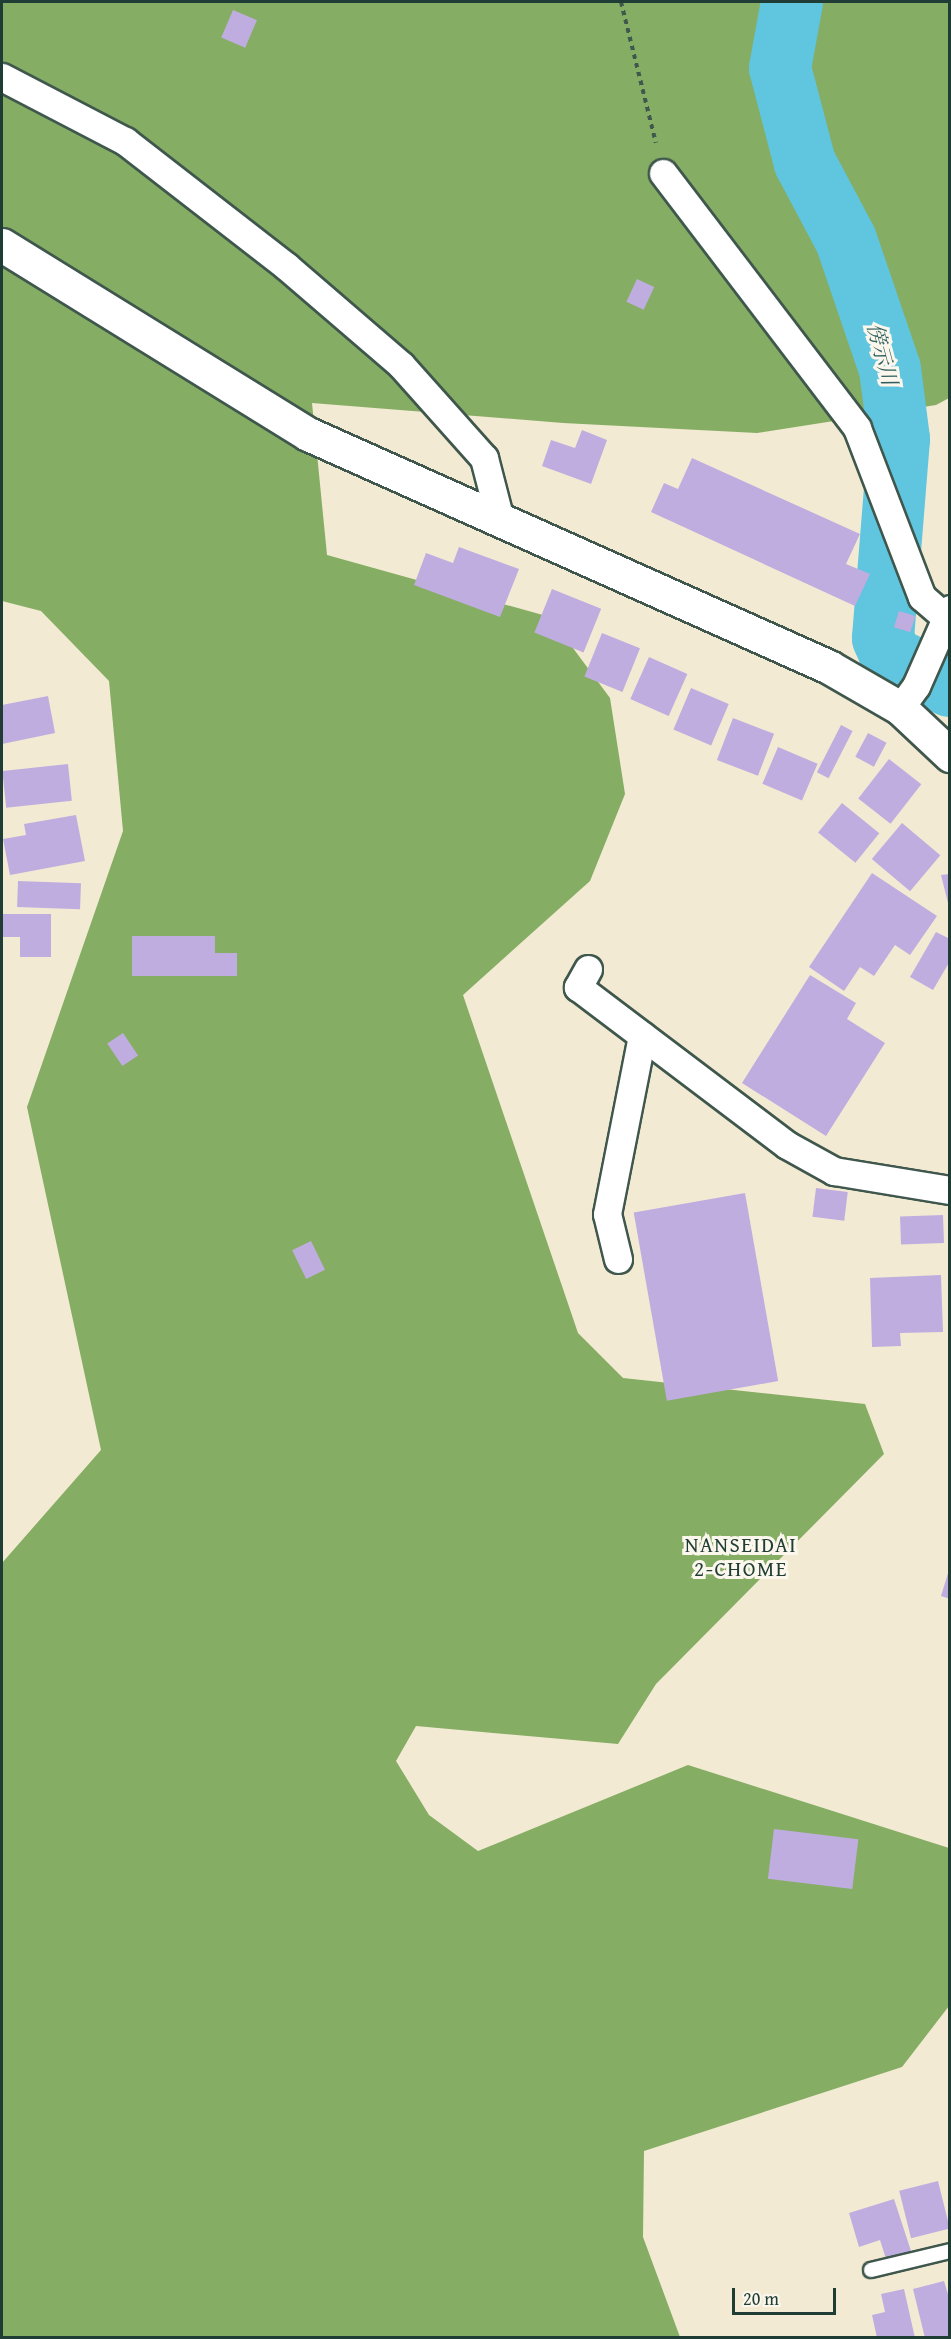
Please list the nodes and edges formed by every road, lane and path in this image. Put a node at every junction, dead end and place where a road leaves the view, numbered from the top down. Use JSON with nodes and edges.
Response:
{"nodes":[{"id":1,"x":621,"y":2,"type":"edge"},
{"id":2,"x":2,"y":77,"type":"edge"},
{"id":3,"x":663,"y":173,"type":"joint"},
{"id":4,"x":2,"y":245,"type":"edge"},
{"id":5,"x":500,"y":520,"type":"junction"},
{"id":6,"x":947,"y":613,"type":"edge"},
{"id":7,"x":908,"y":697,"type":"junction"},
{"id":8,"x":950,"y":755,"type":"edge"},
{"id":9,"x":588,"y":969,"type":"dead end"},
{"id":10,"x":642,"y":1035,"type":"junction"},
{"id":11,"x":950,"y":1190,"type":"edge"},
{"id":12,"x":618,"y":1259,"type":"dead end"},
{"id":13,"x":950,"y":2251,"type":"edge"},
{"id":14,"x":871,"y":2270,"type":"dead end"}],
"edges":[{"from":1,"to":3,"type":"path"},
{"from":2,"to":5,"type":"street"},
{"from":3,"to":6,"type":"street"},
{"from":4,"to":5,"type":"street"},
{"from":5,"to":7,"type":"street"},
{"from":6,"to":7,"type":"street"},
{"from":7,"to":8,"type":"street"},
{"from":9,"to":10,"type":"street"},
{"from":10,"to":11,"type":"street"},
{"from":10,"to":12,"type":"street"},
{"from":13,"to":14,"type":"lane"}]}
